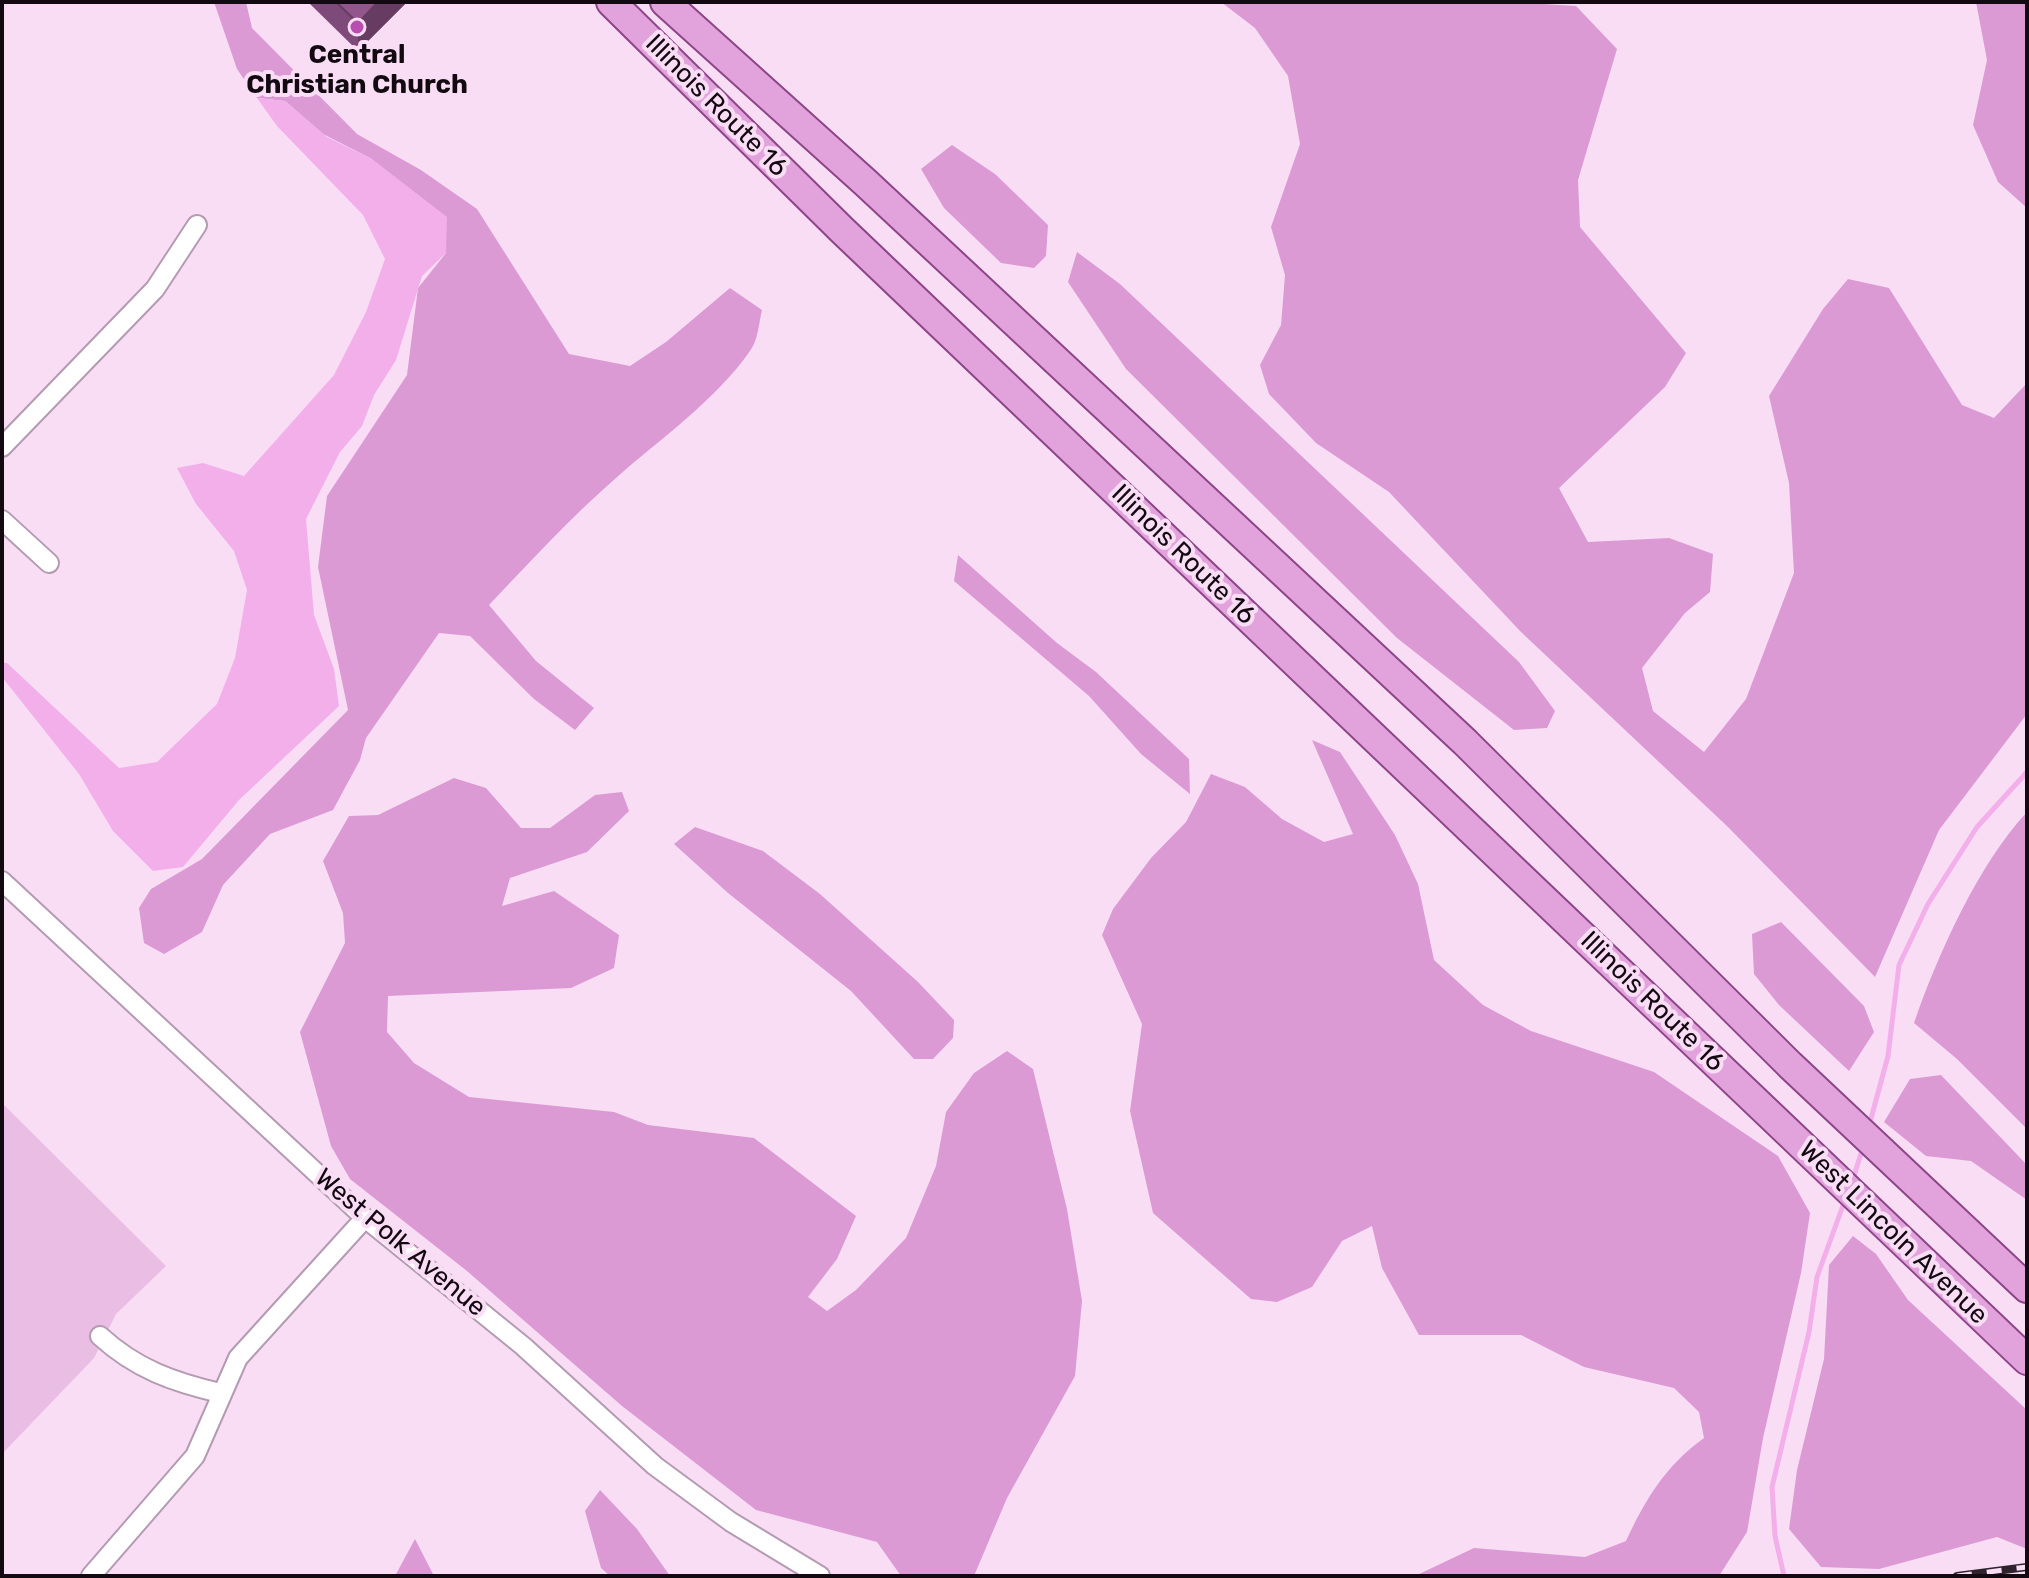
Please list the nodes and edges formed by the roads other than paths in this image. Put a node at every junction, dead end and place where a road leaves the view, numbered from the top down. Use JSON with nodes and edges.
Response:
{"nodes":[{"id":1,"x":611,"y":2,"type":"edge"},
{"id":2,"x":665,"y":2,"type":"edge"},
{"id":3,"x":197,"y":225,"type":"dead end"},
{"id":4,"x":2,"y":447,"type":"edge"},
{"id":5,"x":2,"y":520,"type":"edge"},
{"id":6,"x":49,"y":563,"type":"dead end"},
{"id":7,"x":2,"y":881,"type":"edge"},
{"id":8,"x":1790,"y":1065,"type":"joint"},
{"id":9,"x":1759,"y":1105,"type":"joint"},
{"id":10,"x":365,"y":1218,"type":"junction"},
{"id":11,"x":2027,"y":1288,"type":"edge"},
{"id":12,"x":100,"y":1336,"type":"dead end"},
{"id":13,"x":2027,"y":1360,"type":"edge"},
{"id":14,"x":220,"y":1393,"type":"junction"},
{"id":15,"x":91,"y":1576,"type":"edge"},
{"id":16,"x":820,"y":1576,"type":"edge"}],
"edges":[{"from":1,"to":9,"type":"main road","name":"Illinois Route 16"},
{"from":2,"to":8,"type":"main road","name":"Illinois Route 16"},
{"from":3,"to":4,"type":"street"},
{"from":5,"to":6,"type":"street"},
{"from":7,"to":10,"type":"street","name":"West Polk Avenue"},
{"from":8,"to":11,"type":"main road","name":"West Lincoln Avenue"},
{"from":9,"to":13,"type":"main road","name":"West Lincoln Avenue"},
{"from":10,"to":14,"type":"street"},
{"from":10,"to":16,"type":"street","name":"West Polk Avenue"},
{"from":12,"to":14,"type":"street"},
{"from":14,"to":15,"type":"street"}]}
